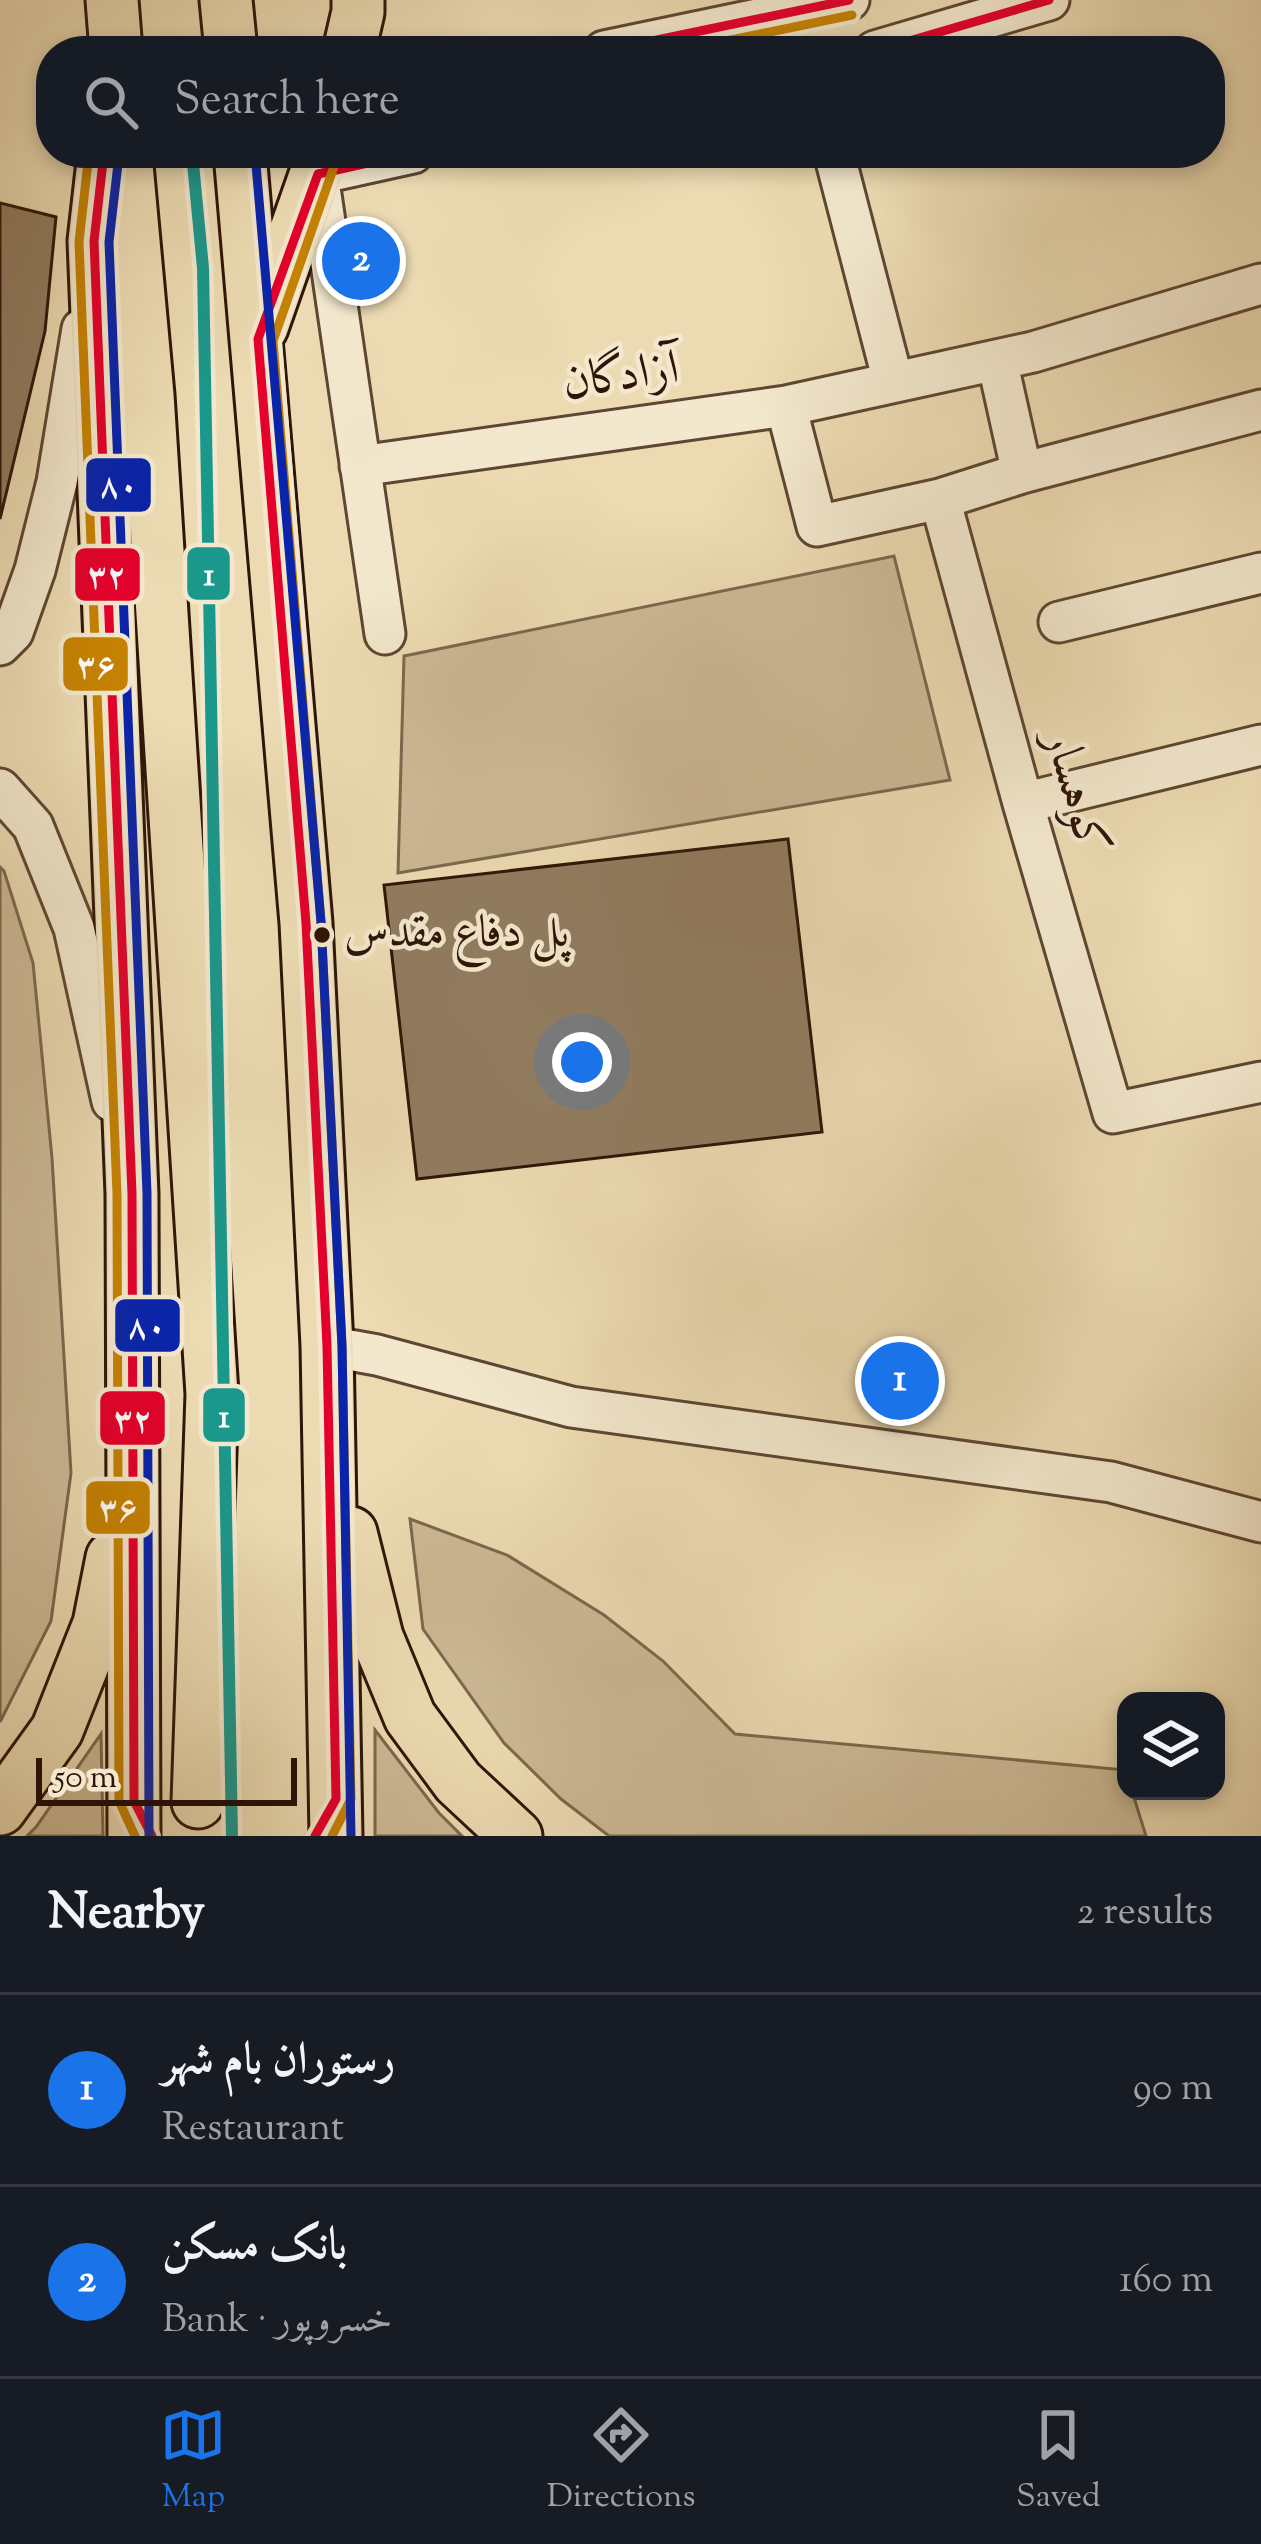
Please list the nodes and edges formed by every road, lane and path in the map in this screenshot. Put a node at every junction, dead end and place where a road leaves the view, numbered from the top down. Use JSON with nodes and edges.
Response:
{"nodes":[{"id":1,"x":226,"y":0,"type":"edge"},
{"id":2,"x":848,"y":0,"type":"edge"},
{"id":3,"x":1049,"y":0,"type":"edge"},
{"id":4,"x":230,"y":36,"type":"edge"},
{"id":5,"x":676,"y":36,"type":"edge"},
{"id":6,"x":926,"y":36,"type":"edge"},
{"id":7,"x":102,"y":168,"type":"edge"},
{"id":8,"x":127,"y":168,"type":"edge"},
{"id":9,"x":242,"y":168,"type":"edge"},
{"id":10,"x":319,"y":168,"type":"edge"},
{"id":11,"x":322,"y":168,"type":"edge"},
{"id":12,"x":838,"y":168,"type":"edge"},
{"id":13,"x":94,"y":241,"type":"junction"},
{"id":14,"x":1261,"y":284,"type":"edge"},
{"id":15,"x":258,"y":339,"type":"junction"},
{"id":16,"x":997,"y":360,"type":"junction"},
{"id":17,"x":893,"y":381,"type":"junction"},
{"id":18,"x":786,"y":406,"type":"junction"},
{"id":19,"x":1261,"y":410,"type":"edge"},
{"id":20,"x":360,"y":466,"type":"junction"},
{"id":21,"x":1022,"y":473,"type":"junction"},
{"id":22,"x":940,"y":499,"type":"junction"},
{"id":23,"x":1261,"y":573,"type":"edge"},
{"id":24,"x":1059,"y":622,"type":"dead end"},
{"id":25,"x":385,"y":634,"type":"dead end"},
{"id":26,"x":0,"y":644,"type":"edge"},
{"id":27,"x":1261,"y":745,"type":"edge"},
{"id":28,"x":0,"y":789,"type":"edge"},
{"id":29,"x":1023,"y":803,"type":"junction"},
{"id":30,"x":1261,"y":1082,"type":"edge"},
{"id":31,"x":132,"y":1194,"type":"junction"},
{"id":32,"x":327,"y":1346,"type":"junction"},
{"id":33,"x":328,"y":1448,"type":"junction"},
{"id":34,"x":133,"y":1458,"type":"junction"},
{"id":35,"x":1261,"y":1522,"type":"edge"},
{"id":36,"x":198,"y":1802,"type":"dead end"},
{"id":37,"x":0,"y":1809,"type":"edge"},
{"id":38,"x":140,"y":1824,"type":"edge"},
{"id":39,"x":329,"y":1824,"type":"edge"},
{"id":40,"x":516,"y":1836,"type":"edge"}],
"edges":[{"from":1,"to":4,"type":"main road"},
{"from":2,"to":5,"type":"street"},
{"from":3,"to":6,"type":"street"},
{"from":7,"to":13,"type":"main road"},
{"from":8,"to":36,"type":"main road"},
{"from":9,"to":15,"type":"main road"},
{"from":10,"to":15,"type":"main road"},
{"from":11,"to":20,"type":"street"},
{"from":12,"to":17,"type":"street"},
{"from":13,"to":26,"type":"street"},
{"from":13,"to":31,"type":"main road"},
{"from":14,"to":16,"type":"street","name":"آزادگان"},
{"from":15,"to":32,"type":"main road"},
{"from":16,"to":17,"type":"street","name":"آزادگان"},
{"from":16,"to":21,"type":"street"},
{"from":17,"to":18,"type":"street","name":"آزادگان"},
{"from":18,"to":20,"type":"street","name":"آزادگان"},
{"from":18,"to":22,"type":"street"},
{"from":19,"to":21,"type":"street"},
{"from":20,"to":25,"type":"street"},
{"from":21,"to":22,"type":"street"},
{"from":22,"to":29,"type":"street","name":"کوهسار"},
{"from":23,"to":24,"type":"street"},
{"from":27,"to":29,"type":"street"},
{"from":28,"to":31,"type":"street"},
{"from":29,"to":30,"type":"street","name":"کوهسار"},
{"from":31,"to":34,"type":"main road"},
{"from":32,"to":33,"type":"main road"},
{"from":32,"to":35,"type":"street"},
{"from":33,"to":39,"type":"main road"},
{"from":33,"to":40,"type":"main road"},
{"from":34,"to":37,"type":"main road"},
{"from":34,"to":38,"type":"main road"}]}
